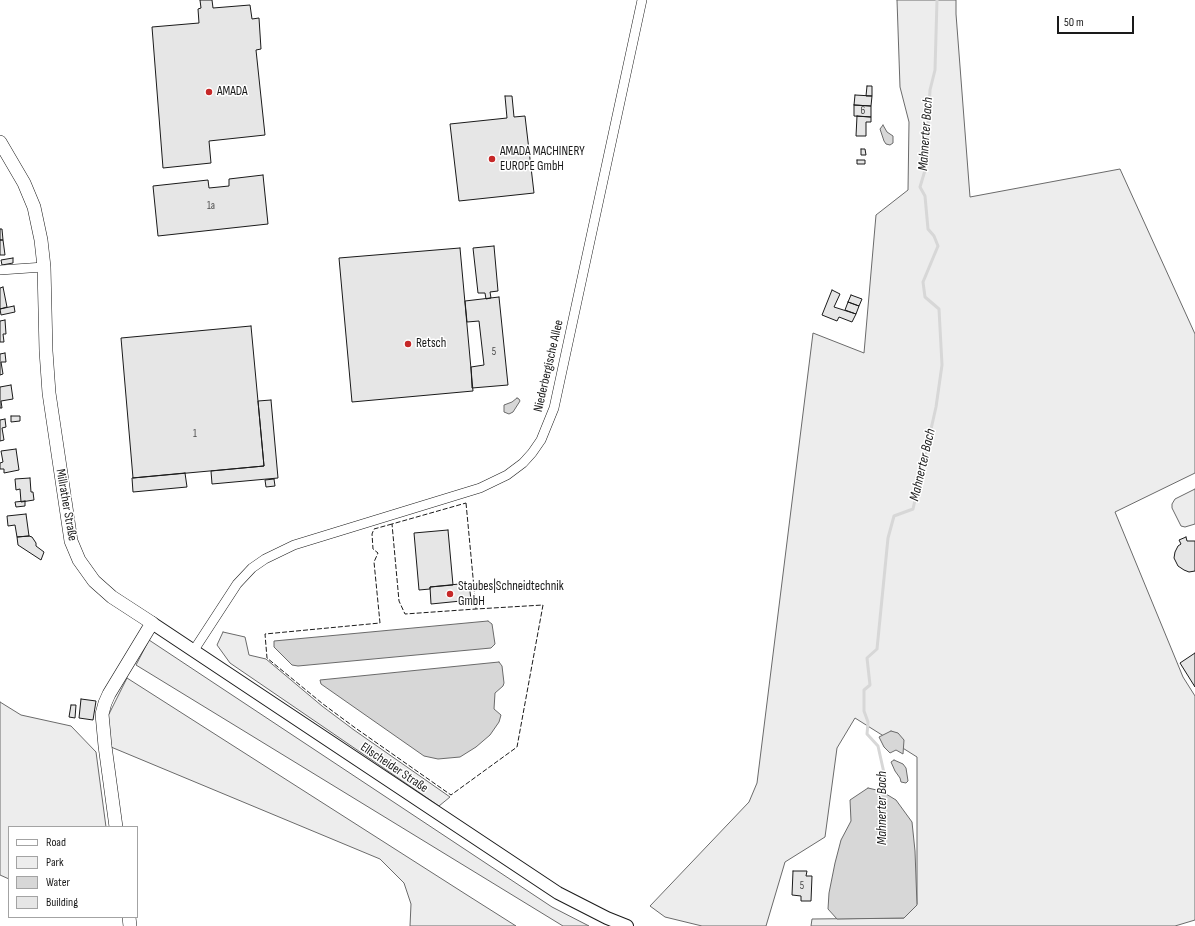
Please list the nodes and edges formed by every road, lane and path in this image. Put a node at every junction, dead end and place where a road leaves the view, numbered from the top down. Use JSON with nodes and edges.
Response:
{"nodes":[{"id":1,"x":642,"y":0,"type":"edge"},
{"id":2,"x":0,"y":142,"type":"edge"},
{"id":3,"x":44,"y":267,"type":"junction"},
{"id":4,"x":0,"y":270,"type":"edge"},
{"id":5,"x":152,"y":623,"type":"junction"},
{"id":6,"x":194,"y":650,"type":"junction"},
{"id":7,"x":116,"y":826,"type":"edge"},
{"id":8,"x":627,"y":926,"type":"edge"}],
"edges":[{"from":1,"to":6,"type":"street","name":"Niederbergische Allee"},
{"from":2,"to":3,"type":"main road","name":"Millrather Straße"},
{"from":3,"to":4,"type":"street"},
{"from":3,"to":5,"type":"main road","name":"Millrather Straße"},
{"from":5,"to":6,"type":"street","name":"Ellscheider Straße"},
{"from":5,"to":7,"type":"main road"},
{"from":6,"to":8,"type":"street","name":"Ellscheider Straße"}]}
